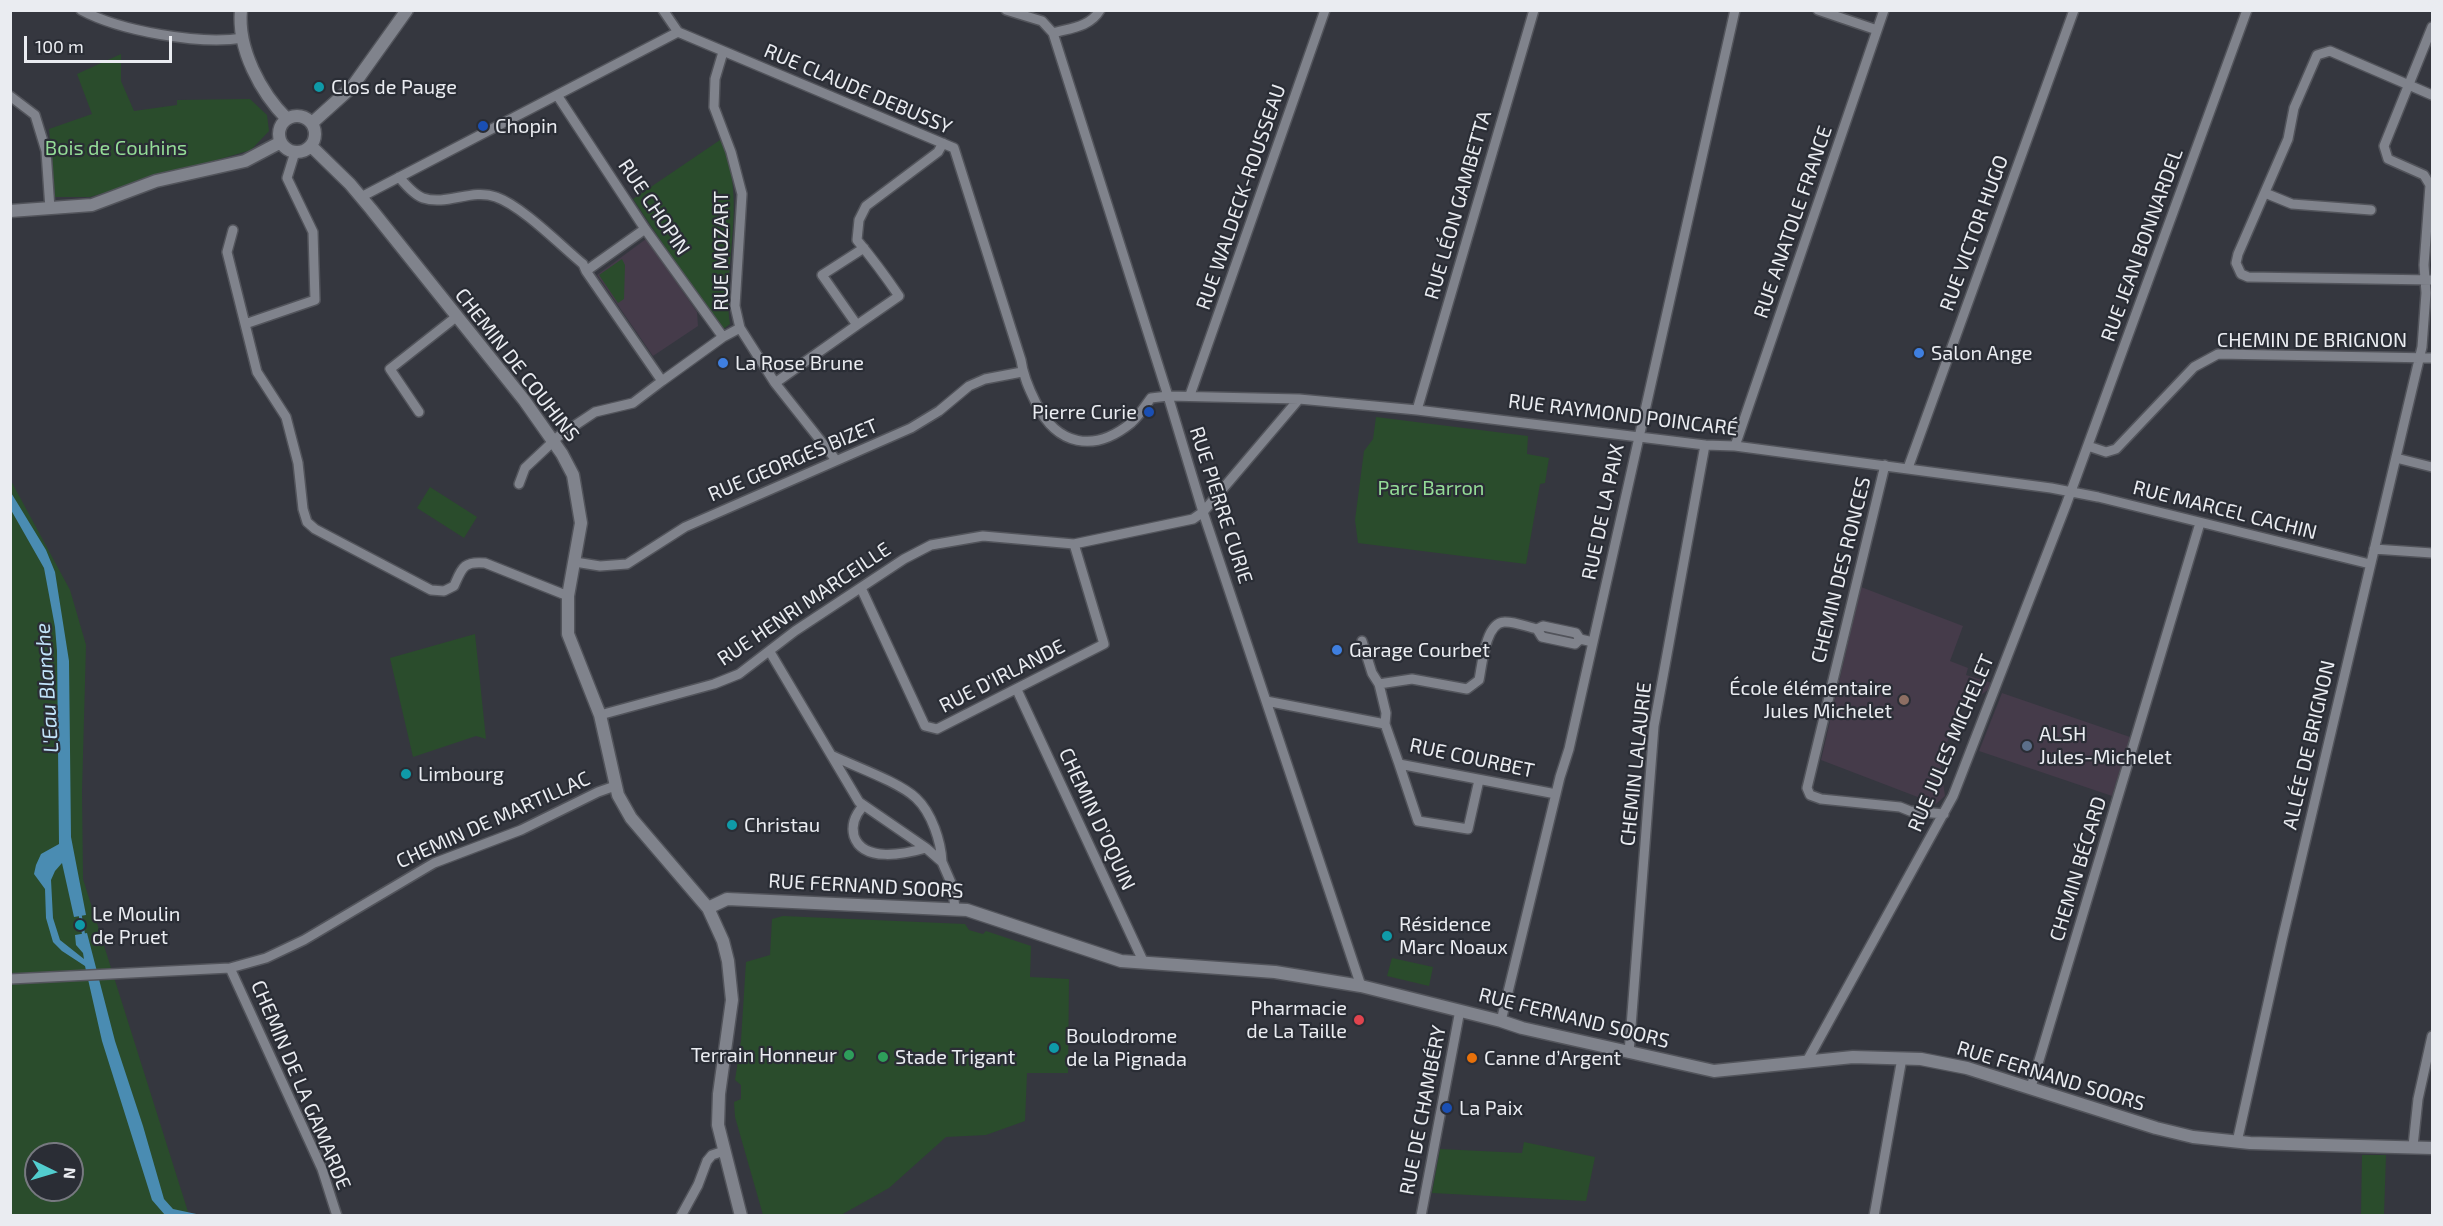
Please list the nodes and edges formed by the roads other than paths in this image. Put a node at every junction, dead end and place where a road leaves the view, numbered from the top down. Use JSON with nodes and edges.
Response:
{"nodes":[{"id":1,"x":81,"y":10,"type":"edge"},
{"id":2,"x":241,"y":10,"type":"edge"},
{"id":3,"x":407,"y":10,"type":"edge"},
{"id":4,"x":663,"y":10,"type":"edge"},
{"id":5,"x":1006,"y":10,"type":"edge"},
{"id":6,"x":1100,"y":10,"type":"edge"},
{"id":7,"x":1325,"y":10,"type":"edge"},
{"id":8,"x":1534,"y":10,"type":"edge"},
{"id":9,"x":1735,"y":10,"type":"edge"},
{"id":10,"x":1818,"y":10,"type":"edge"},
{"id":11,"x":1884,"y":10,"type":"edge"},
{"id":12,"x":2074,"y":10,"type":"edge"},
{"id":13,"x":2247,"y":10,"type":"edge"},
{"id":14,"x":2433,"y":27,"type":"edge"},
{"id":15,"x":1878,"y":30,"type":"junction"},
{"id":16,"x":678,"y":32,"type":"junction"},
{"id":17,"x":1053,"y":33,"type":"junction"},
{"id":18,"x":243,"y":38,"type":"junction"},
{"id":19,"x":723,"y":52,"type":"junction"},
{"id":20,"x":2409,"y":85,"type":"junction"},
{"id":21,"x":557,"y":95,"type":"junction"},
{"id":22,"x":10,"y":96,"type":"edge"},
{"id":23,"x":2433,"y":96,"type":"edge"},
{"id":24,"x":287,"y":119,"type":"junction"},
{"id":25,"x":312,"y":123,"type":"junction"},
{"id":26,"x":282,"y":142,"type":"junction"},
{"id":27,"x":943,"y":143,"type":"junction"},
{"id":28,"x":311,"y":146,"type":"junction"},
{"id":29,"x":295,"y":152,"type":"junction"},
{"id":30,"x":399,"y":177,"type":"junction"},
{"id":31,"x":2265,"y":193,"type":"junction"},
{"id":32,"x":361,"y":197,"type":"junction"},
{"id":33,"x":50,"y":209,"type":"junction"},
{"id":34,"x":2371,"y":210,"type":"dead end"},
{"id":35,"x":10,"y":211,"type":"edge"},
{"id":36,"x":645,"y":229,"type":"junction"},
{"id":37,"x":233,"y":230,"type":"dead end"},
{"id":38,"x":864,"y":248,"type":"junction"},
{"id":39,"x":586,"y":271,"type":"junction"},
{"id":40,"x":2429,"y":279,"type":"edge"},
{"id":41,"x":456,"y":317,"type":"junction"},
{"id":42,"x":245,"y":324,"type":"junction"},
{"id":43,"x":857,"y":325,"type":"junction"},
{"id":44,"x":740,"y":328,"type":"junction"},
{"id":45,"x":723,"y":338,"type":"junction"},
{"id":46,"x":2420,"y":357,"type":"junction"},
{"id":47,"x":2433,"y":358,"type":"edge"},
{"id":48,"x":1022,"y":372,"type":"junction"},
{"id":49,"x":662,"y":381,"type":"junction"},
{"id":50,"x":776,"y":383,"type":"junction"},
{"id":51,"x":1190,"y":395,"type":"junction"},
{"id":52,"x":1168,"y":396,"type":"junction"},
{"id":53,"x":1299,"y":399,"type":"junction"},
{"id":54,"x":1418,"y":410,"type":"junction"},
{"id":55,"x":420,"y":412,"type":"dead end"},
{"id":56,"x":1638,"y":436,"type":"junction"},
{"id":57,"x":554,"y":442,"type":"junction"},
{"id":58,"x":1705,"y":445,"type":"junction"},
{"id":59,"x":1735,"y":446,"type":"junction"},
{"id":60,"x":2088,"y":446,"type":"junction"},
{"id":61,"x":2396,"y":458,"type":"junction"},
{"id":62,"x":836,"y":460,"type":"junction"},
{"id":63,"x":1885,"y":465,"type":"junction"},
{"id":64,"x":2433,"y":466,"type":"edge"},
{"id":65,"x":1908,"y":468,"type":"junction"},
{"id":66,"x":519,"y":484,"type":"dead end"},
{"id":67,"x":2071,"y":492,"type":"junction"},
{"id":68,"x":1203,"y":512,"type":"junction"},
{"id":69,"x":2200,"y":523,"type":"junction"},
{"id":70,"x":1074,"y":544,"type":"junction"},
{"id":71,"x":2374,"y":549,"type":"junction"},
{"id":72,"x":2433,"y":554,"type":"edge"},
{"id":73,"x":575,"y":562,"type":"junction"},
{"id":74,"x":2370,"y":564,"type":"junction"},
{"id":75,"x":861,"y":588,"type":"junction"},
{"id":76,"x":568,"y":596,"type":"junction"},
{"id":77,"x":1362,"y":641,"type":"dead end"},
{"id":78,"x":1593,"y":642,"type":"junction"},
{"id":79,"x":770,"y":652,"type":"junction"},
{"id":80,"x":1379,"y":684,"type":"junction"},
{"id":81,"x":1017,"y":690,"type":"junction"},
{"id":82,"x":1266,"y":701,"type":"junction"},
{"id":83,"x":600,"y":714,"type":"junction"},
{"id":84,"x":1385,"y":724,"type":"junction"},
{"id":85,"x":833,"y":756,"type":"junction"},
{"id":86,"x":1399,"y":764,"type":"junction"},
{"id":87,"x":1479,"y":780,"type":"junction"},
{"id":88,"x":615,"y":786,"type":"junction"},
{"id":89,"x":1556,"y":794,"type":"junction"},
{"id":90,"x":862,"y":806,"type":"junction"},
{"id":91,"x":1944,"y":814,"type":"junction"},
{"id":92,"x":926,"y":848,"type":"junction"},
{"id":93,"x":942,"y":862,"type":"junction"},
{"id":94,"x":708,"y":908,"type":"junction"},
{"id":95,"x":955,"y":908,"type":"junction"},
{"id":96,"x":1144,"y":963,"type":"junction"},
{"id":97,"x":230,"y":968,"type":"junction"},
{"id":98,"x":10,"y":980,"type":"edge"},
{"id":99,"x":1361,"y":986,"type":"junction"},
{"id":100,"x":1460,"y":1010,"type":"junction"},
{"id":101,"x":1501,"y":1021,"type":"junction"},
{"id":102,"x":2433,"y":1036,"type":"edge"},
{"id":103,"x":1629,"y":1053,"type":"junction"},
{"id":104,"x":1902,"y":1058,"type":"junction"},
{"id":105,"x":1807,"y":1060,"type":"junction"},
{"id":106,"x":2031,"y":1087,"type":"junction"},
{"id":107,"x":2237,"y":1142,"type":"junction"},
{"id":108,"x":2413,"y":1146,"type":"junction"},
{"id":109,"x":2433,"y":1149,"type":"edge"},
{"id":110,"x":724,"y":1151,"type":"junction"},
{"id":111,"x":337,"y":1215,"type":"edge"},
{"id":112,"x":681,"y":1215,"type":"edge"},
{"id":113,"x":741,"y":1215,"type":"edge"},
{"id":114,"x":1421,"y":1215,"type":"edge"},
{"id":115,"x":1874,"y":1215,"type":"edge"}],
"edges":[{"from":1,"to":18,"type":"street"},
{"from":2,"to":18,"type":"street"},
{"from":3,"to":25,"type":"street"},
{"from":4,"to":16,"type":"street"},
{"from":5,"to":17,"type":"street","name":"RUE PIERRE CURIE"},
{"from":6,"to":17,"type":"street"},
{"from":7,"to":51,"type":"street","name":"RUE WALDECK-ROUSSEAU"},
{"from":8,"to":54,"type":"street","name":"RUE LÉON GAMBETTA"},
{"from":9,"to":56,"type":"street","name":"RUE DE LA PAIX"},
{"from":10,"to":15,"type":"street"},
{"from":11,"to":15,"type":"street","name":"RUE ANATOLE FRANCE"},
{"from":12,"to":65,"type":"street","name":"RUE VICTOR HUGO"},
{"from":13,"to":60,"type":"street","name":"RUE JEAN BONNARDEL"},
{"from":14,"to":20,"type":"street"},
{"from":15,"to":59,"type":"street","name":"RUE ANATOLE FRANCE"},
{"from":16,"to":19,"type":"street","name":"RUE CLAUDE DEBUSSY"},
{"from":16,"to":21,"type":"street"},
{"from":17,"to":52,"type":"street","name":"RUE PIERRE CURIE"},
{"from":18,"to":24,"type":"street"},
{"from":19,"to":27,"type":"street","name":"RUE CLAUDE DEBUSSY"},
{"from":19,"to":44,"type":"street","name":"RUE MOZART"},
{"from":20,"to":23,"type":"street"},
{"from":20,"to":31,"type":"street"},
{"from":20,"to":40,"type":"street","name":"ALLÉE DE BRIGNON"},
{"from":21,"to":30,"type":"street"},
{"from":21,"to":36,"type":"street","name":"RUE CHOPIN"},
{"from":22,"to":33,"type":"street"},
{"from":24,"to":25,"type":"street"},
{"from":24,"to":26,"type":"street"},
{"from":25,"to":28,"type":"street"},
{"from":26,"to":29,"type":"street"},
{"from":26,"to":33,"type":"street"},
{"from":27,"to":38,"type":"street"},
{"from":27,"to":48,"type":"street","name":"RUE CLAUDE DEBUSSY"},
{"from":28,"to":29,"type":"street"},
{"from":28,"to":32,"type":"street","name":"CHEMIN DE COUHINS"},
{"from":29,"to":42,"type":"street"},
{"from":30,"to":32,"type":"street"},
{"from":30,"to":39,"type":"street"},
{"from":31,"to":34,"type":"street"},
{"from":31,"to":40,"type":"street"},
{"from":32,"to":41,"type":"street","name":"CHEMIN DE COUHINS"},
{"from":33,"to":35,"type":"street"},
{"from":36,"to":39,"type":"street"},
{"from":36,"to":45,"type":"street","name":"RUE CHOPIN"},
{"from":37,"to":42,"type":"street"},
{"from":38,"to":43,"type":"street"},
{"from":38,"to":43,"type":"street"},
{"from":39,"to":49,"type":"street"},
{"from":40,"to":46,"type":"street","name":"ALLÉE DE BRIGNON"},
{"from":41,"to":55,"type":"street"},
{"from":41,"to":57,"type":"street","name":"CHEMIN DE COUHINS"},
{"from":42,"to":76,"type":"street"},
{"from":43,"to":50,"type":"street"},
{"from":44,"to":45,"type":"street"},
{"from":44,"to":50,"type":"street","name":"RUE MOZART"},
{"from":45,"to":49,"type":"street"},
{"from":46,"to":47,"type":"street","name":"CHEMIN DE BRIGNON"},
{"from":46,"to":60,"type":"street","name":"CHEMIN DE BRIGNON"},
{"from":46,"to":61,"type":"street","name":"ALLÉE DE BRIGNON"},
{"from":48,"to":52,"type":"street","name":"RUE CLAUDE DEBUSSY"},
{"from":48,"to":62,"type":"street","name":"RUE GEORGES BIZET"},
{"from":49,"to":57,"type":"street"},
{"from":50,"to":62,"type":"street","name":"RUE MOZART"},
{"from":51,"to":52,"type":"street","name":"RUE RAYMOND POINCARÉ"},
{"from":51,"to":53,"type":"street","name":"RUE RAYMOND POINCARÉ"},
{"from":52,"to":68,"type":"street","name":"RUE PIERRE CURIE"},
{"from":53,"to":54,"type":"street","name":"RUE RAYMOND POINCARÉ"},
{"from":53,"to":68,"type":"street"},
{"from":54,"to":56,"type":"street","name":"RUE RAYMOND POINCARÉ"},
{"from":56,"to":58,"type":"street","name":"RUE RAYMOND POINCARÉ"},
{"from":56,"to":78,"type":"street","name":"RUE DE LA PAIX"},
{"from":57,"to":66,"type":"street"},
{"from":57,"to":73,"type":"street","name":"CHEMIN DE COUHINS"},
{"from":58,"to":59,"type":"street","name":"RUE RAYMOND POINCARÉ"},
{"from":58,"to":103,"type":"street","name":"CHEMIN LALAURIE"},
{"from":59,"to":63,"type":"street","name":"RUE RAYMOND POINCARÉ"},
{"from":60,"to":67,"type":"street","name":"RUE JEAN BONNARDEL"},
{"from":61,"to":64,"type":"street"},
{"from":61,"to":71,"type":"street","name":"ALLÉE DE BRIGNON"},
{"from":62,"to":73,"type":"street","name":"RUE GEORGES BIZET"},
{"from":63,"to":65,"type":"street","name":"RUE RAYMOND POINCARÉ"},
{"from":63,"to":91,"type":"street","name":"CHEMIN DES RONCES"},
{"from":65,"to":67,"type":"street","name":"RUE RAYMOND POINCARÉ"},
{"from":67,"to":69,"type":"street","name":"RUE MARCEL CACHIN"},
{"from":67,"to":91,"type":"street","name":"RUE JULES MICHELET"},
{"from":68,"to":70,"type":"street","name":"RUE HENRI MARCEILLE"},
{"from":68,"to":82,"type":"street","name":"RUE PIERRE CURIE"},
{"from":69,"to":74,"type":"street","name":"RUE MARCEL CACHIN"},
{"from":69,"to":106,"type":"street","name":"CHEMIN BÉCARD"},
{"from":70,"to":75,"type":"street","name":"RUE HENRI MARCEILLE"},
{"from":70,"to":81,"type":"street","name":"RUE D'IRLANDE"},
{"from":71,"to":72,"type":"street"},
{"from":71,"to":74,"type":"street","name":"ALLÉE DE BRIGNON"},
{"from":73,"to":76,"type":"street","name":"CHEMIN DE COUHINS"},
{"from":74,"to":107,"type":"street","name":"ALLÉE DE BRIGNON"},
{"from":75,"to":79,"type":"street","name":"RUE HENRI MARCEILLE"},
{"from":75,"to":81,"type":"street","name":"RUE D'IRLANDE"},
{"from":76,"to":83,"type":"street","name":"CHEMIN DE COUHINS"},
{"from":77,"to":80,"type":"street"},
{"from":78,"to":80,"type":"street"},
{"from":78,"to":89,"type":"street","name":"RUE DE LA PAIX"},
{"from":79,"to":83,"type":"street","name":"RUE HENRI MARCEILLE"},
{"from":79,"to":85,"type":"street"},
{"from":80,"to":84,"type":"street"},
{"from":81,"to":96,"type":"street","name":"CHEMIN D'OQUIN"},
{"from":82,"to":84,"type":"street","name":"RUE COURBET"},
{"from":82,"to":99,"type":"street","name":"RUE PIERRE CURIE"},
{"from":83,"to":88,"type":"street","name":"CHEMIN DE COUHINS"},
{"from":84,"to":86,"type":"street","name":"RUE COURBET"},
{"from":85,"to":90,"type":"street"},
{"from":85,"to":93,"type":"street"},
{"from":86,"to":87,"type":"street","name":"RUE COURBET"},
{"from":86,"to":87,"type":"street"},
{"from":87,"to":89,"type":"street","name":"RUE COURBET"},
{"from":88,"to":94,"type":"street","name":"CHEMIN DE COUHINS"},
{"from":88,"to":97,"type":"street","name":"CHEMIN DE MARTILLAC"},
{"from":89,"to":101,"type":"street","name":"RUE DE LA PAIX"},
{"from":90,"to":92,"type":"street"},
{"from":90,"to":92,"type":"street"},
{"from":91,"to":105,"type":"street","name":"RUE JULES MICHELET"},
{"from":92,"to":93,"type":"street"},
{"from":93,"to":95,"type":"street"},
{"from":94,"to":95,"type":"street","name":"RUE FERNAND SOORS"},
{"from":94,"to":110,"type":"street","name":"CHEMIN DE COUHINS"},
{"from":95,"to":96,"type":"street","name":"RUE FERNAND SOORS"},
{"from":96,"to":99,"type":"street","name":"RUE FERNAND SOORS"},
{"from":97,"to":98,"type":"street","name":"CHEMIN DE MARTILLAC"},
{"from":97,"to":111,"type":"street","name":"CHEMIN DE LA GAMARDE"},
{"from":99,"to":100,"type":"street","name":"RUE FERNAND SOORS"},
{"from":100,"to":101,"type":"street","name":"RUE FERNAND SOORS"},
{"from":100,"to":114,"type":"street","name":"RUE DE CHAMBÉRY"},
{"from":101,"to":103,"type":"street","name":"RUE FERNAND SOORS"},
{"from":102,"to":108,"type":"street"},
{"from":103,"to":105,"type":"street","name":"RUE FERNAND SOORS"},
{"from":104,"to":105,"type":"street","name":"RUE FERNAND SOORS"},
{"from":104,"to":106,"type":"street","name":"RUE FERNAND SOORS"},
{"from":104,"to":115,"type":"street"},
{"from":106,"to":107,"type":"street","name":"RUE FERNAND SOORS"},
{"from":107,"to":108,"type":"street","name":"RUE FERNAND SOORS"},
{"from":108,"to":109,"type":"street","name":"RUE FERNAND SOORS"},
{"from":110,"to":112,"type":"street"},
{"from":110,"to":113,"type":"street","name":"CHEMIN DE COUHINS"}]}
